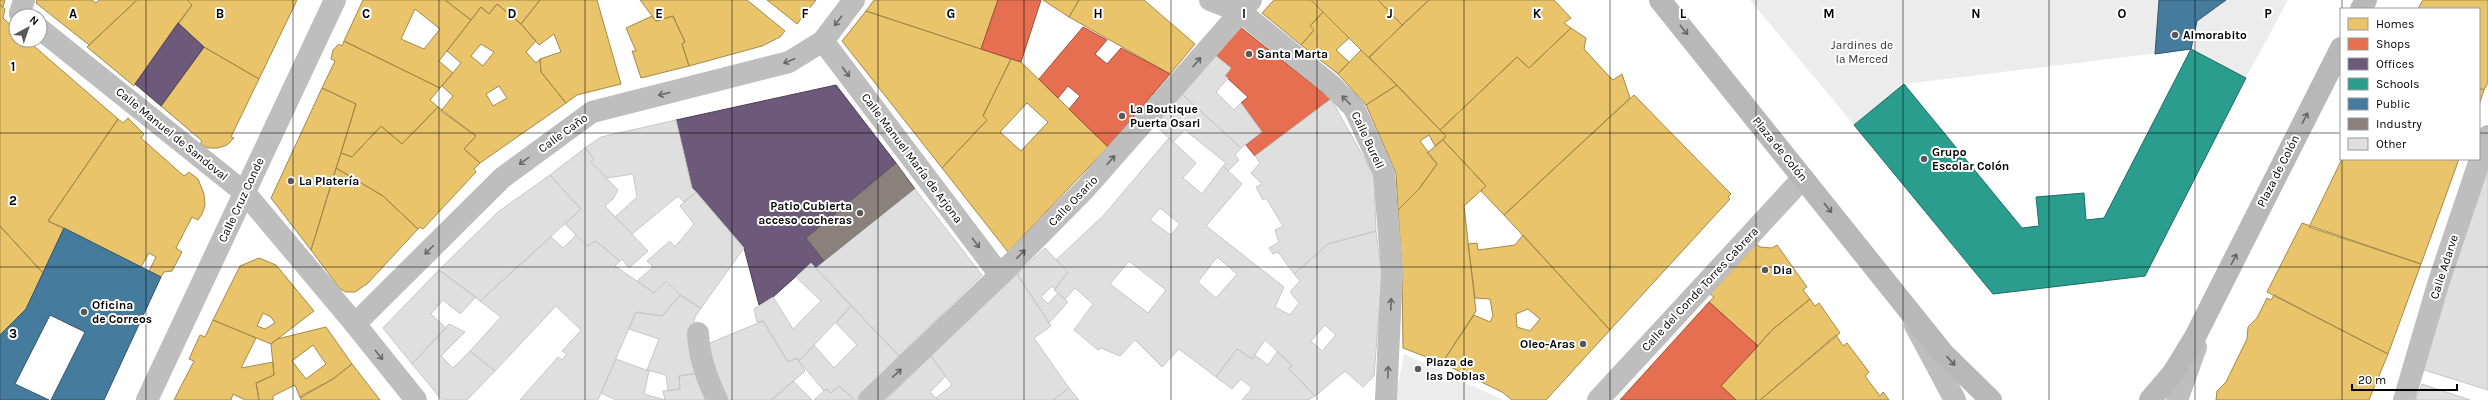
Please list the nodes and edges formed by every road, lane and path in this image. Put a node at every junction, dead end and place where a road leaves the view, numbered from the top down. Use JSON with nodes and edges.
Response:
{"nodes":[{"id":1,"x":335,"y":0,"type":"edge"},
{"id":2,"x":854,"y":0,"type":"edge"},
{"id":3,"x":1210,"y":0,"type":"edge"},
{"id":4,"x":1660,"y":0,"type":"edge"},
{"id":5,"x":1246,"y":6,"type":"edge"},
{"id":6,"x":48,"y":34,"type":"edge"},
{"id":7,"x":823,"y":41,"type":"junction"},
{"id":8,"x":2340,"y":50,"type":"edge"},
{"id":9,"x":2488,"y":136,"type":"edge"},
{"id":10,"x":2480,"y":160,"type":"edge"},
{"id":11,"x":2480,"y":160,"type":"edge"},
{"id":12,"x":1803,"y":178,"type":"junction"},
{"id":13,"x":245,"y":193,"type":"junction"},
{"id":14,"x":1000,"y":275,"type":"junction"},
{"id":15,"x":2216,"y":294,"type":"junction"},
{"id":16,"x":1900,"y":298,"type":"junction"},
{"id":17,"x":355,"y":324,"type":"junction"},
{"id":18,"x":698,"y":333,"type":"dead end"},
{"id":19,"x":147,"y":400,"type":"edge"},
{"id":20,"x":416,"y":400,"type":"edge"},
{"id":21,"x":717,"y":400,"type":"edge"},
{"id":22,"x":869,"y":400,"type":"edge"},
{"id":23,"x":1386,"y":400,"type":"edge"},
{"id":24,"x":1598,"y":400,"type":"edge"},
{"id":25,"x":1955,"y":400,"type":"edge"},
{"id":26,"x":1991,"y":400,"type":"edge"},
{"id":27,"x":2150,"y":400,"type":"edge"},
{"id":28,"x":2177,"y":400,"type":"edge"},
{"id":29,"x":2404,"y":400,"type":"edge"}],
"edges":[{"from":1,"to":13,"type":"street","name":"Calle Cruz Conde"},
{"from":2,"to":7,"type":"street","name":"Calle Caño","one_way":true},
{"from":3,"to":5,"type":"street"},
{"from":4,"to":12,"type":"main road","name":"Plaza de Colón","one_way":true},
{"from":14,"to":5,"type":"street","name":"Calle Osario","one_way":true},
{"from":23,"to":5,"type":"street","name":"Calle Burell","one_way":true},
{"from":6,"to":13,"type":"street","name":"Calle Manuel de Sandoval"},
{"from":7,"to":14,"type":"street","name":"Calle Manuel María de Arjona","one_way":true},
{"from":7,"to":17,"type":"street","name":"Calle Caño","one_way":true},
{"from":15,"to":8,"type":"main road","name":"Plaza de Colón","one_way":true},
{"from":9,"to":10,"type":"street","name":"Calle Adarve"},
{"from":11,"to":29,"type":"street","name":"Calle Adarve"},
{"from":12,"to":16,"type":"main road","name":"Plaza de Colón","one_way":true},
{"from":12,"to":24,"type":"street","name":"Calle del Conde Torres Cabrera"},
{"from":13,"to":17,"type":"street","name":"Calle Manuel de Sandoval"},
{"from":13,"to":19,"type":"street","name":"Calle Cruz Conde"},
{"from":22,"to":14,"type":"street","name":"Calle Osario","one_way":true},
{"from":15,"to":27,"type":"main road","name":"Plaza de Colón"},
{"from":15,"to":28,"type":"street","name":"Plaza de Colón"},
{"from":16,"to":25,"type":"street","name":"Plaza de Colón"},
{"from":16,"to":26,"type":"main road","name":"Plaza de Colón","one_way":true},
{"from":17,"to":20,"type":"street","name":"Calle Manuel de Sandoval","one_way":true},
{"from":18,"to":21,"type":"street"}]}
